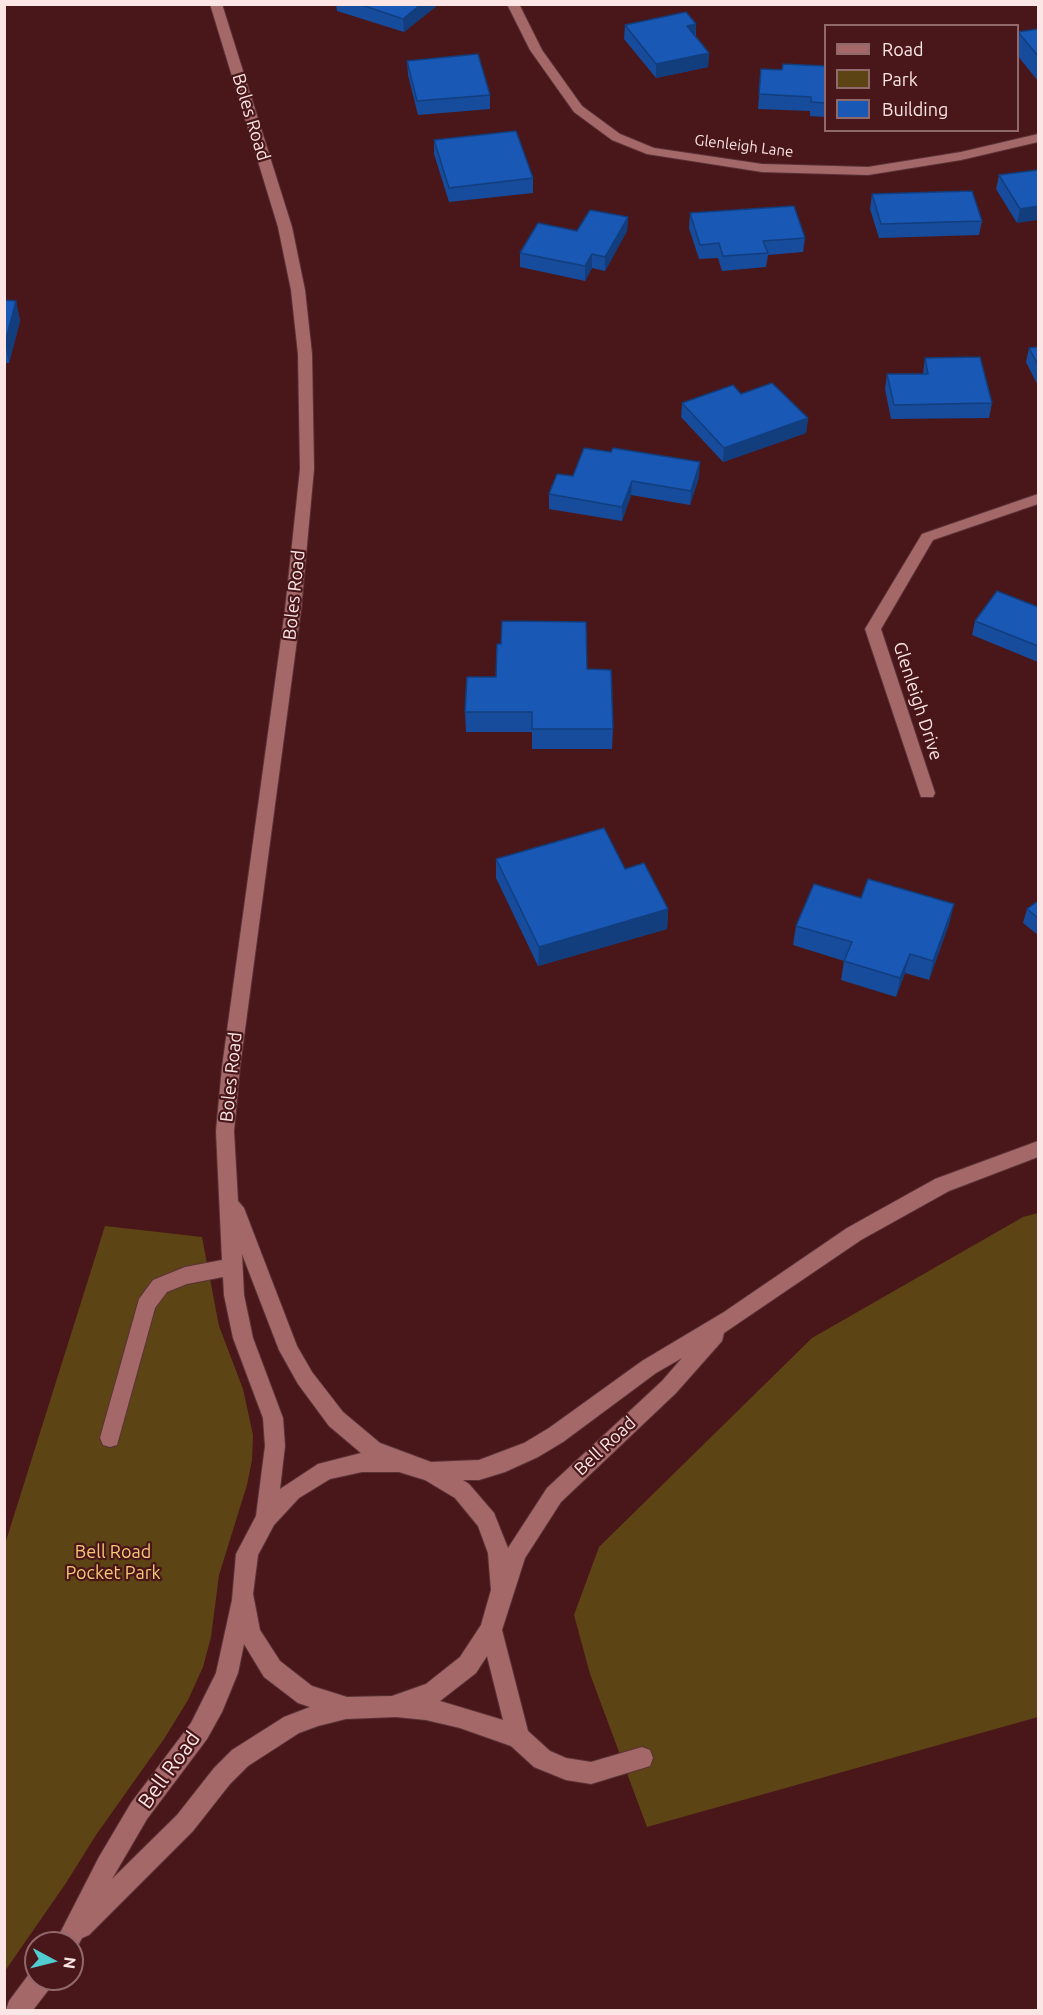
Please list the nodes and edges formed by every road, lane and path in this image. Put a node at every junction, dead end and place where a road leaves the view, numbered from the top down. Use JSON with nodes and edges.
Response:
{"nodes":[{"id":1,"x":216,"y":4,"type":"edge"},
{"id":2,"x":513,"y":4,"type":"edge"},
{"id":3,"x":1038,"y":138,"type":"edge"},
{"id":4,"x":1038,"y":499,"type":"edge"},
{"id":5,"x":927,"y":793,"type":"dead end"},
{"id":6,"x":1038,"y":1149,"type":"edge"},
{"id":7,"x":230,"y":1195,"type":"junction"},
{"id":8,"x":231,"y":1267,"type":"junction"},
{"id":9,"x":731,"y":1318,"type":"junction"},
{"id":10,"x":110,"y":1438,"type":"dead end"},
{"id":11,"x":399,"y":1462,"type":"junction"},
{"id":12,"x":431,"y":1472,"type":"junction"},
{"id":13,"x":266,"y":1518,"type":"junction"},
{"id":14,"x":502,"y":1590,"type":"junction"},
{"id":15,"x":242,"y":1594,"type":"junction"},
{"id":16,"x":491,"y":1630,"type":"junction"},
{"id":17,"x":392,"y":1707,"type":"junction"},
{"id":18,"x":347,"y":1708,"type":"junction"},
{"id":19,"x":518,"y":1737,"type":"junction"},
{"id":20,"x":642,"y":1758,"type":"dead end"},
{"id":21,"x":74,"y":1931,"type":"edge"},
{"id":22,"x":78,"y":1931,"type":"edge"},
{"id":23,"x":32,"y":1991,"type":"edge"},
{"id":24,"x":18,"y":2010,"type":"edge"}],
"edges":[{"from":1,"to":7,"type":"street","name":"Boles Road"},
{"from":2,"to":3,"type":"street","name":"Glenleigh Lane"},
{"from":4,"to":5,"type":"street","name":"Glenleigh Drive"},
{"from":6,"to":9,"type":"street","name":"Bell Road"},
{"from":7,"to":8,"type":"street","name":"Boles Road"},
{"from":7,"to":11,"type":"street","name":"Boles Road"},
{"from":8,"to":10,"type":"street"},
{"from":8,"to":13,"type":"street","name":"Boles Road"},
{"from":9,"to":12,"type":"street","name":"Bell Road"},
{"from":9,"to":14,"type":"street","name":"Bell Road"},
{"from":11,"to":12,"type":"street","name":"Bell Road"},
{"from":11,"to":13,"type":"street","name":"Bell Road"},
{"from":12,"to":14,"type":"street","name":"Bell Road"},
{"from":13,"to":15,"type":"street","name":"Bell Road"},
{"from":14,"to":16,"type":"street","name":"Bell Road"},
{"from":15,"to":18,"type":"street","name":"Bell Road"},
{"from":15,"to":21,"type":"street","name":"Bell Road"},
{"from":16,"to":17,"type":"street","name":"Bell Road"},
{"from":16,"to":19,"type":"street"},
{"from":17,"to":18,"type":"street","name":"Bell Road"},
{"from":17,"to":19,"type":"street"},
{"from":18,"to":22,"type":"street","name":"Bell Road"},
{"from":19,"to":20,"type":"street"},
{"from":23,"to":24,"type":"street"}]}
